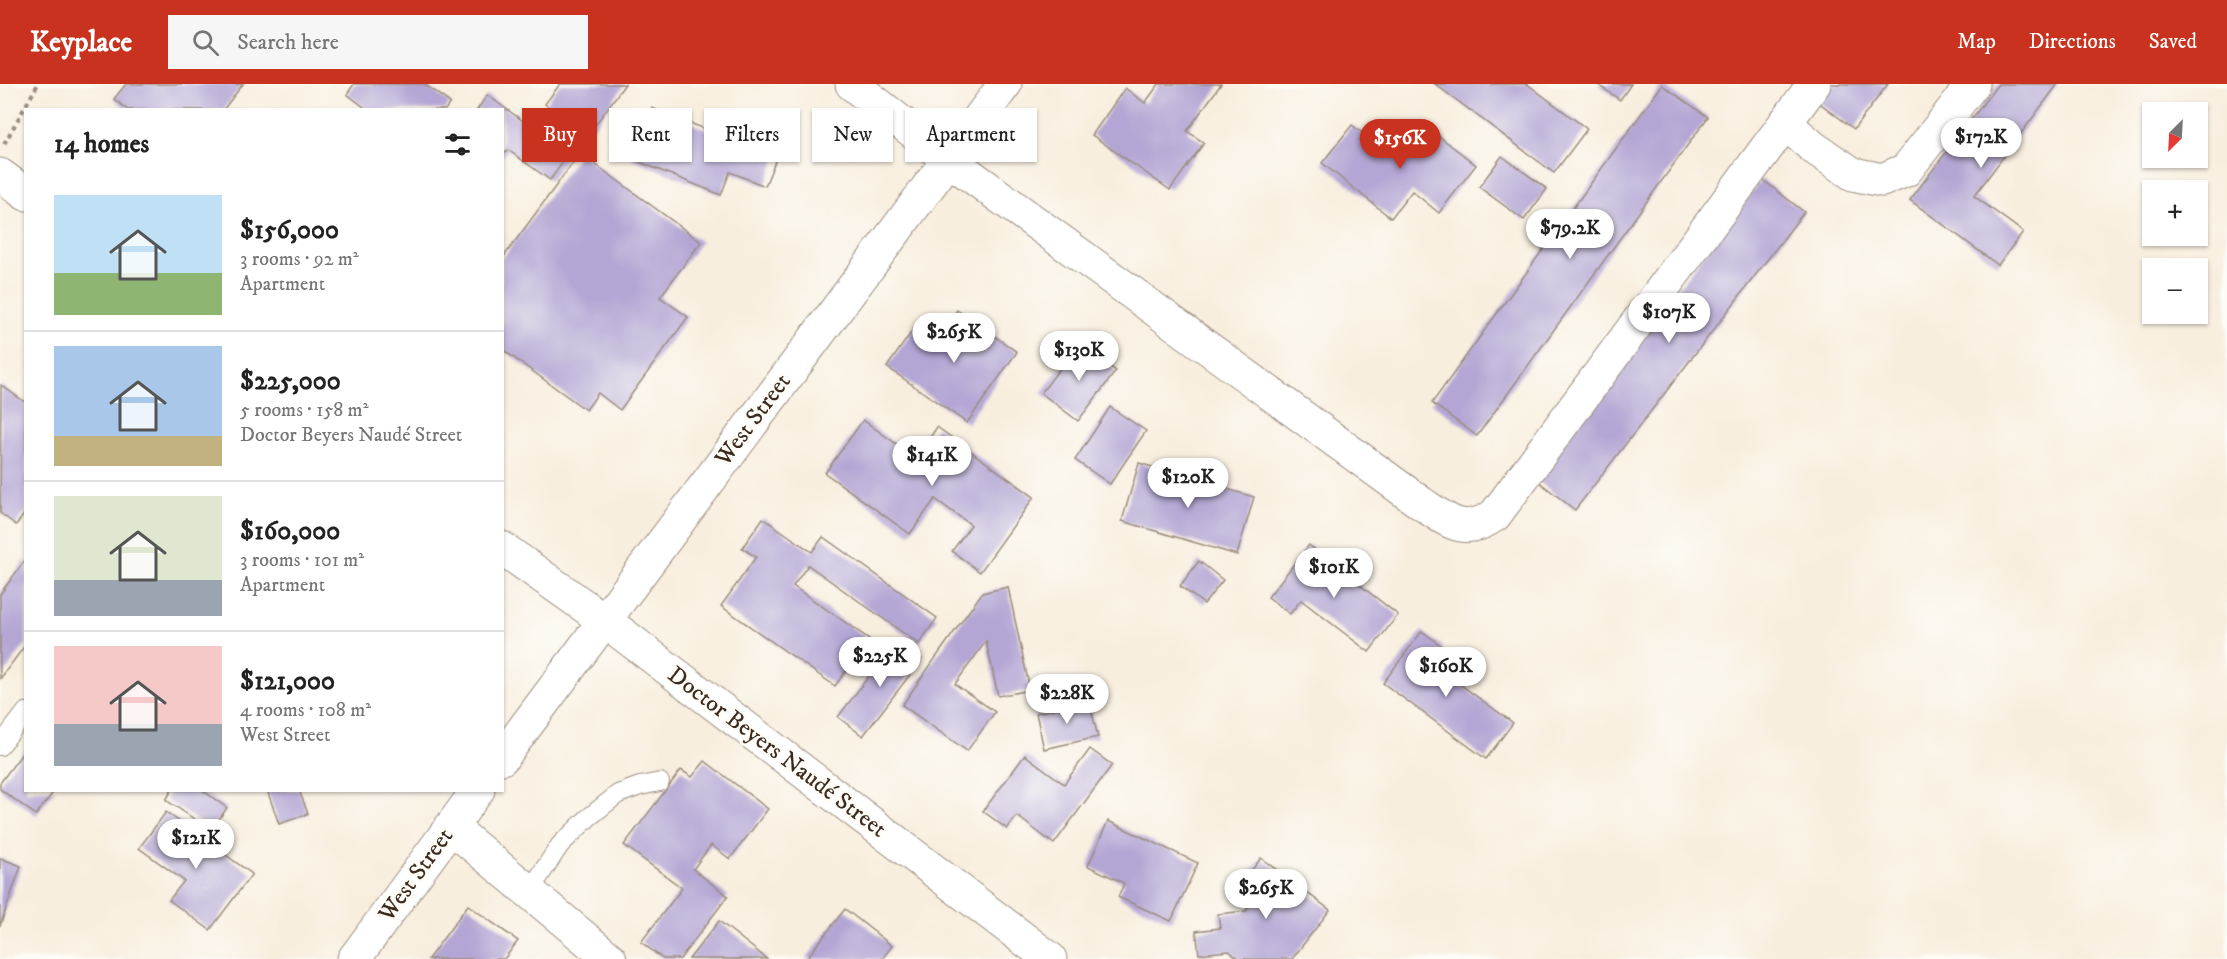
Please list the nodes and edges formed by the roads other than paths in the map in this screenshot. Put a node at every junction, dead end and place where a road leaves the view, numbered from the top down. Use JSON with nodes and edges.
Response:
{"nodes":[{"id":1,"x":852,"y":84,"type":"edge"},
{"id":2,"x":1005,"y":84,"type":"edge"},
{"id":3,"x":1814,"y":84,"type":"edge"},
{"id":4,"x":1973,"y":84,"type":"edge"},
{"id":5,"x":987,"y":108,"type":"edge"},
{"id":6,"x":1785,"y":123,"type":"junction"},
{"id":7,"x":905,"y":125,"type":"edge"},
{"id":8,"x":946,"y":162,"type":"edge"},
{"id":9,"x":952,"y":162,"type":"edge"},
{"id":10,"x":0,"y":175,"type":"edge"},
{"id":11,"x":24,"y":193,"type":"edge"},
{"id":12,"x":504,"y":549,"type":"edge"},
{"id":13,"x":604,"y":620,"type":"junction"},
{"id":14,"x":24,"y":715,"type":"edge"},
{"id":15,"x":0,"y":746,"type":"edge"},
{"id":16,"x":504,"y":755,"type":"edge"},
{"id":17,"x":660,"y":782,"type":"dead end"},
{"id":18,"x":477,"y":792,"type":"edge"},
{"id":19,"x":451,"y":827,"type":"junction"},
{"id":20,"x":529,"y":892,"type":"junction"},
{"id":21,"x":1046,"y":958,"type":"edge"},
{"id":22,"x":354,"y":959,"type":"edge"},
{"id":23,"x":610,"y":959,"type":"edge"}],
"edges":[{"from":1,"to":7,"type":"street"},
{"from":2,"to":5,"type":"street","name":"West Street"},
{"from":3,"to":6,"type":"street"},
{"from":4,"to":6,"type":"street"},
{"from":6,"to":9,"type":"street"},
{"from":8,"to":13,"type":"street","name":"West Street"},
{"from":10,"to":11,"type":"street"},
{"from":12,"to":13,"type":"street","name":"Doctor Beyers Naudé Street"},
{"from":13,"to":16,"type":"street","name":"West Street"},
{"from":13,"to":21,"type":"street","name":"Doctor Beyers Naudé Street"},
{"from":14,"to":15,"type":"lane"},
{"from":17,"to":20,"type":"lane"},
{"from":18,"to":19,"type":"street","name":"West Street"},
{"from":19,"to":20,"type":"street"},
{"from":19,"to":22,"type":"street","name":"West Street"},
{"from":20,"to":23,"type":"street"}]}
